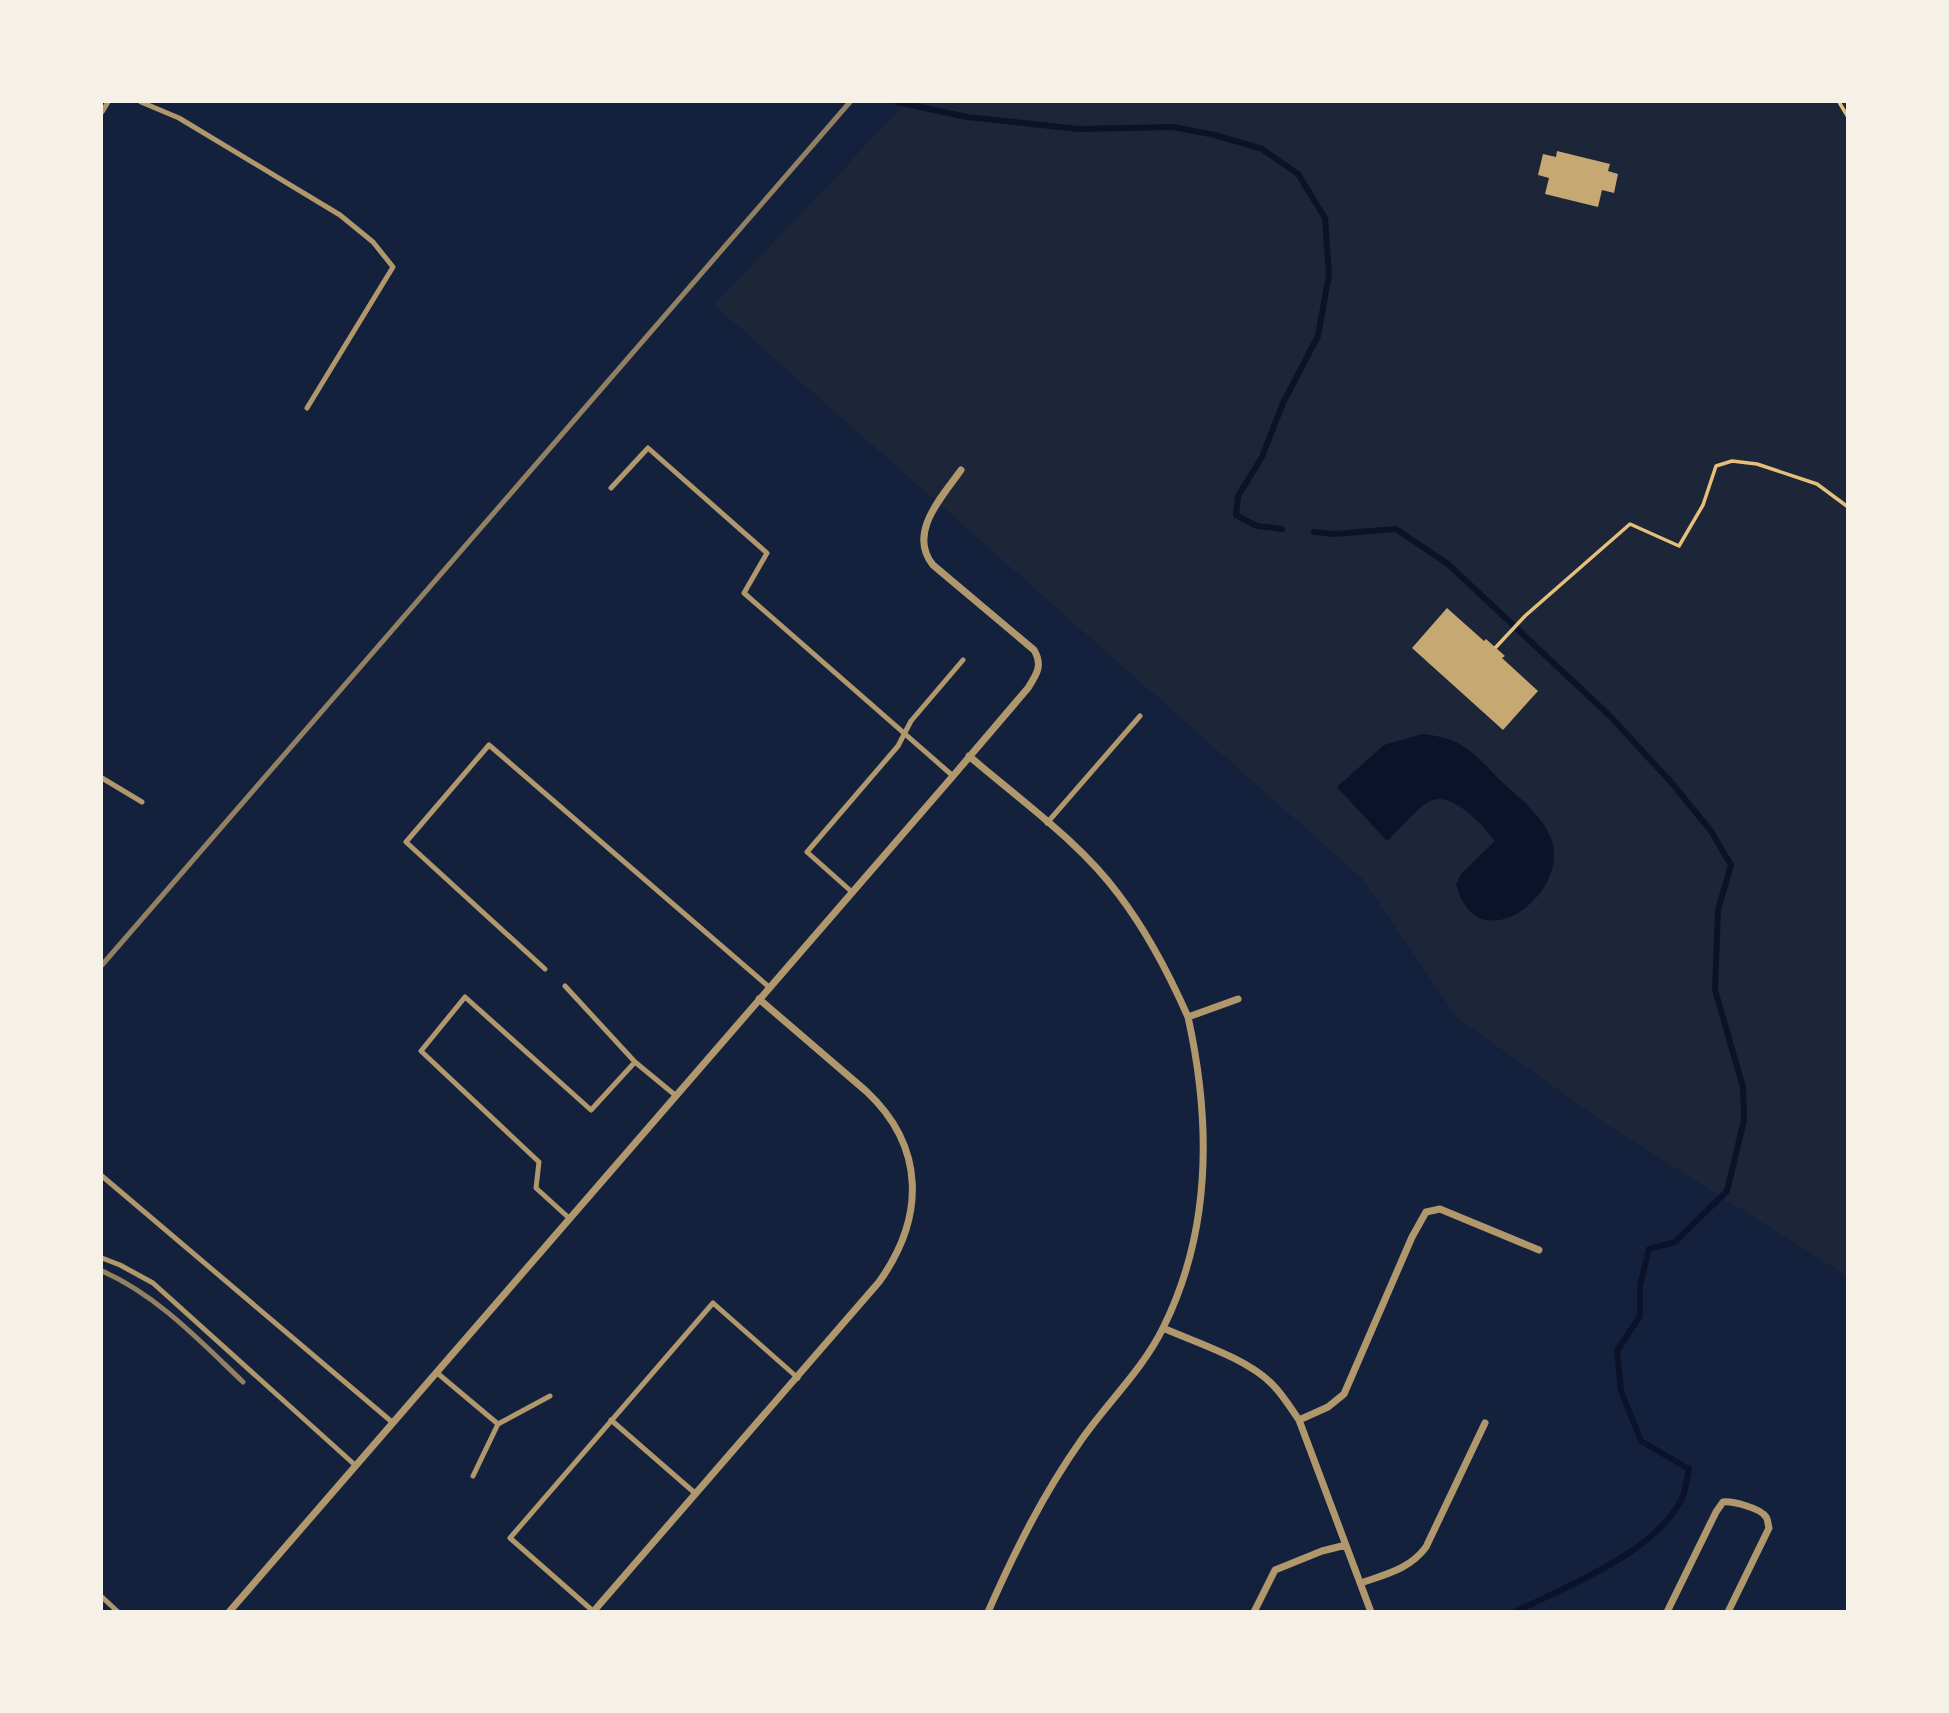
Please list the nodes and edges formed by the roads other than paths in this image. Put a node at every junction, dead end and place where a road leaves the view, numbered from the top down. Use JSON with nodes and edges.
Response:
{"nodes":[{"id":1,"x":108,"y":102,"type":"edge"},
{"id":2,"x":141,"y":102,"type":"edge"},
{"id":3,"x":102,"y":112,"type":"edge"},
{"id":4,"x":307,"y":408,"type":"dead end"},
{"id":5,"x":961,"y":470,"type":"dead end"},
{"id":6,"x":611,"y":488,"type":"dead end"},
{"id":7,"x":963,"y":660,"type":"dead end"},
{"id":8,"x":1140,"y":716,"type":"dead end"},
{"id":9,"x":904,"y":733,"type":"junction"},
{"id":10,"x":969,"y":756,"type":"junction"},
{"id":11,"x":953,"y":776,"type":"junction"},
{"id":12,"x":102,"y":778,"type":"edge"},
{"id":13,"x":142,"y":802,"type":"dead end"},
{"id":14,"x":1047,"y":823,"type":"junction"},
{"id":15,"x":852,"y":892,"type":"junction"},
{"id":16,"x":545,"y":969,"type":"dead end"},
{"id":17,"x":565,"y":986,"type":"dead end"},
{"id":18,"x":769,"y":987,"type":"junction"},
{"id":19,"x":759,"y":999,"type":"junction"},
{"id":20,"x":1238,"y":999,"type":"dead end"},
{"id":21,"x":1188,"y":1017,"type":"junction"},
{"id":22,"x":635,"y":1062,"type":"junction"},
{"id":23,"x":675,"y":1095,"type":"junction"},
{"id":24,"x":102,"y":1176,"type":"edge"},
{"id":25,"x":569,"y":1218,"type":"junction"},
{"id":26,"x":1539,"y":1251,"type":"dead end"},
{"id":27,"x":102,"y":1258,"type":"edge"},
{"id":28,"x":1163,"y":1328,"type":"junction"},
{"id":29,"x":436,"y":1372,"type":"junction"},
{"id":30,"x":798,"y":1378,"type":"junction"},
{"id":31,"x":550,"y":1396,"type":"dead end"},
{"id":32,"x":611,"y":1420,"type":"junction"},
{"id":33,"x":1299,"y":1420,"type":"junction"},
{"id":34,"x":392,"y":1422,"type":"junction"},
{"id":35,"x":1485,"y":1423,"type":"dead end"},
{"id":36,"x":498,"y":1424,"type":"junction"},
{"id":37,"x":355,"y":1465,"type":"junction"},
{"id":38,"x":473,"y":1476,"type":"dead end"},
{"id":39,"x":696,"y":1494,"type":"junction"},
{"id":40,"x":1346,"y":1545,"type":"junction"},
{"id":41,"x":1361,"y":1583,"type":"junction"},
{"id":42,"x":102,"y":1597,"type":"edge"},
{"id":43,"x":593,"y":1611,"type":"edge"},
{"id":44,"x":118,"y":1612,"type":"edge"},
{"id":45,"x":229,"y":1612,"type":"edge"},
{"id":46,"x":988,"y":1612,"type":"edge"},
{"id":47,"x":1254,"y":1612,"type":"edge"},
{"id":48,"x":1371,"y":1612,"type":"edge"},
{"id":49,"x":1667,"y":1612,"type":"edge"},
{"id":50,"x":1728,"y":1612,"type":"edge"}],
"edges":[{"from":1,"to":3,"type":"lane"},
{"from":2,"to":4,"type":"lane"},
{"from":5,"to":10,"type":"street"},
{"from":6,"to":9,"type":"lane"},
{"from":7,"to":9,"type":"lane"},
{"from":8,"to":14,"type":"lane"},
{"from":9,"to":11,"type":"lane"},
{"from":9,"to":15,"type":"lane"},
{"from":10,"to":11,"type":"street"},
{"from":10,"to":14,"type":"street"},
{"from":11,"to":15,"type":"street"},
{"from":12,"to":13,"type":"lane"},
{"from":14,"to":21,"type":"street"},
{"from":15,"to":18,"type":"street"},
{"from":16,"to":18,"type":"lane"},
{"from":17,"to":22,"type":"lane"},
{"from":18,"to":19,"type":"street"},
{"from":19,"to":23,"type":"street"},
{"from":19,"to":30,"type":"street"},
{"from":20,"to":21,"type":"street"},
{"from":21,"to":28,"type":"street"},
{"from":22,"to":23,"type":"lane"},
{"from":22,"to":25,"type":"lane"},
{"from":23,"to":25,"type":"street"},
{"from":24,"to":34,"type":"lane"},
{"from":25,"to":29,"type":"street"},
{"from":26,"to":33,"type":"street"},
{"from":27,"to":37,"type":"lane"},
{"from":28,"to":33,"type":"street"},
{"from":28,"to":46,"type":"street"},
{"from":29,"to":34,"type":"street"},
{"from":29,"to":36,"type":"lane"},
{"from":30,"to":32,"type":"lane"},
{"from":30,"to":39,"type":"street"},
{"from":31,"to":36,"type":"lane"},
{"from":32,"to":39,"type":"lane"},
{"from":32,"to":43,"type":"lane"},
{"from":33,"to":40,"type":"street"},
{"from":34,"to":37,"type":"street"},
{"from":35,"to":41,"type":"street"},
{"from":36,"to":38,"type":"lane"},
{"from":37,"to":45,"type":"street"},
{"from":39,"to":43,"type":"street"},
{"from":40,"to":41,"type":"street"},
{"from":40,"to":47,"type":"street"},
{"from":41,"to":48,"type":"street"},
{"from":42,"to":44,"type":"lane"},
{"from":49,"to":50,"type":"street"}]}
